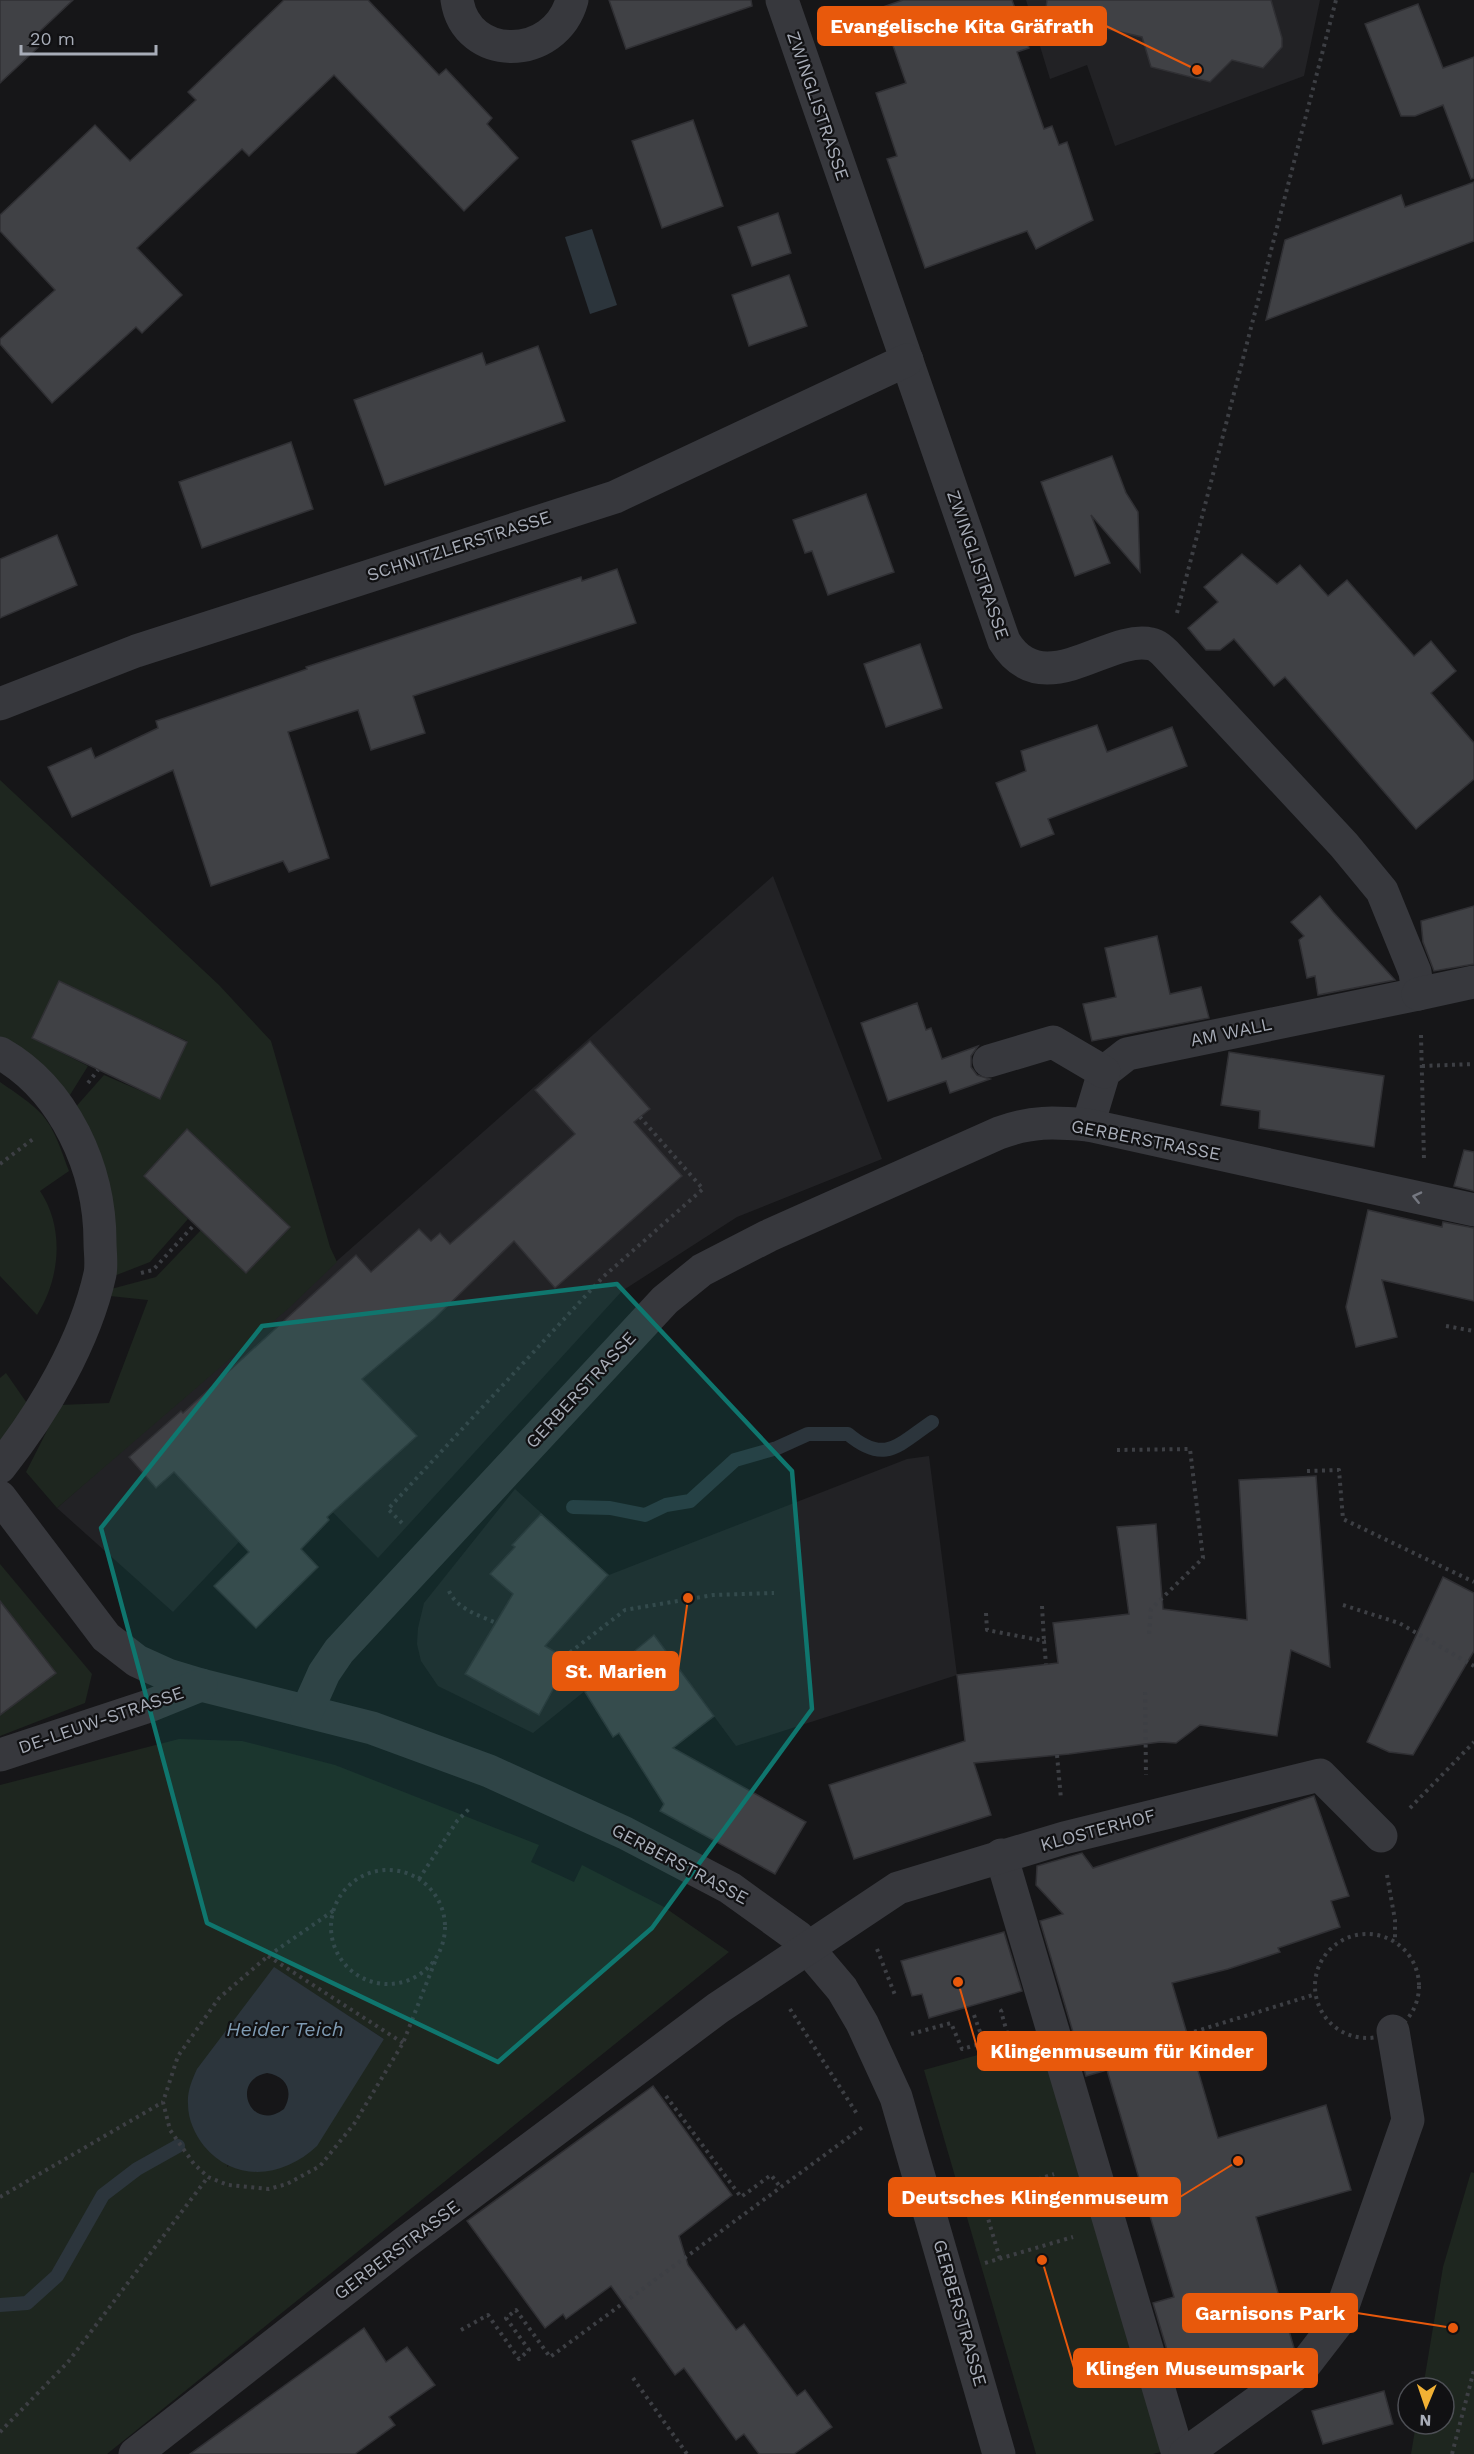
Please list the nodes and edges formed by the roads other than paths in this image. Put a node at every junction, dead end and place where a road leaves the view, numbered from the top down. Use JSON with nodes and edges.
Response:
{"nodes":[{"id":1,"x":572,"y":0,"type":"edge"},
{"id":2,"x":782,"y":0,"type":"edge"},
{"id":3,"x":456,"y":2,"type":"edge"},
{"id":4,"x":907,"y":360,"type":"junction"},
{"id":5,"x":0,"y":704,"type":"edge"},
{"id":6,"x":1474,"y":982,"type":"edge"},
{"id":7,"x":1416,"y":983,"type":"junction"},
{"id":8,"x":0,"y":1053,"type":"edge"},
{"id":9,"x":989,"y":1061,"type":"dead end"},
{"id":10,"x":1104,"y":1072,"type":"junction"},
{"id":11,"x":1088,"y":1125,"type":"junction"},
{"id":12,"x":1474,"y":1210,"type":"edge"},
{"id":13,"x":0,"y":1467,"type":"edge"},
{"id":14,"x":0,"y":1497,"type":"edge"},
{"id":15,"x":201,"y":1685,"type":"junction"},
{"id":16,"x":307,"y":1711,"type":"junction"},
{"id":17,"x":0,"y":1755,"type":"edge"},
{"id":18,"x":1381,"y":1836,"type":"dead end"},
{"id":19,"x":1001,"y":1855,"type":"junction"},
{"id":20,"x":809,"y":1948,"type":"junction"},
{"id":21,"x":1393,"y":2031,"type":"road end"},
{"id":22,"x":135,"y":2454,"type":"edge"},
{"id":23,"x":999,"y":2454,"type":"edge"},
{"id":24,"x":1178,"y":2454,"type":"edge"},
{"id":25,"x":1185,"y":2454,"type":"edge"}],
"edges":[{"from":1,"to":3,"type":"street"},
{"from":2,"to":4,"type":"street","name":"ZWINGLISTRASSE"},
{"from":4,"to":5,"type":"street","name":"SCHNITZLERSTRASSE"},
{"from":4,"to":7,"type":"street","name":"ZWINGLISTRASSE"},
{"from":6,"to":7,"type":"street","name":"AM WALL"},
{"from":7,"to":10,"type":"street","name":"AM WALL"},
{"from":8,"to":13,"type":"street"},
{"from":9,"to":10,"type":"street"},
{"from":10,"to":11,"type":"street"},
{"from":12,"to":11,"type":"street","name":"GERBERSTRASSE","one_way":true},
{"from":11,"to":16,"type":"street","name":"GERBERSTRASSE"},
{"from":14,"to":15,"type":"street"},
{"from":15,"to":16,"type":"street"},
{"from":15,"to":17,"type":"street","name":"DE-LEUW-STRASSE"},
{"from":16,"to":20,"type":"street","name":"GERBERSTRASSE"},
{"from":18,"to":19,"type":"street","name":"KLOSTERHOF"},
{"from":19,"to":20,"type":"street","name":"KLOSTERHOF"},
{"from":19,"to":24,"type":"street"},
{"from":20,"to":22,"type":"street","name":"GERBERSTRASSE"},
{"from":20,"to":23,"type":"street","name":"GERBERSTRASSE"},
{"from":21,"to":25,"type":"street"}]}
